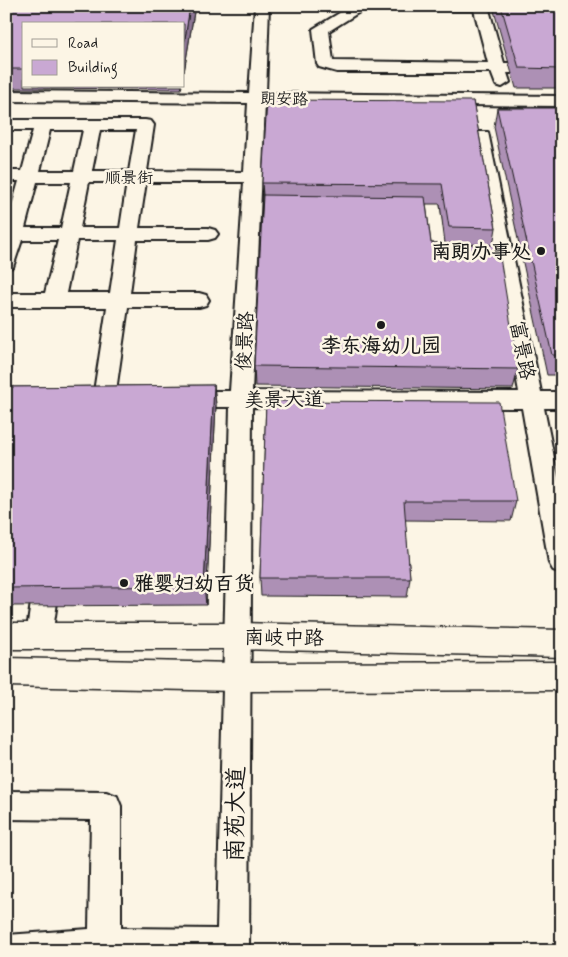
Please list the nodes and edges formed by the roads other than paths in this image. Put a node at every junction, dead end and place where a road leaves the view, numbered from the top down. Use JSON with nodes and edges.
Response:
{"nodes":[{"id":1,"x":262,"y":6,"type":"edge"},
{"id":2,"x":362,"y":6,"type":"edge"},
{"id":3,"x":437,"y":6,"type":"edge"},
{"id":4,"x":481,"y":6,"type":"edge"},
{"id":5,"x":500,"y":68,"type":"junction"},
{"id":6,"x":562,"y":68,"type":"edge"},
{"id":7,"x":6,"y":96,"type":"edge"},
{"id":8,"x":257,"y":98,"type":"junction"},
{"id":9,"x":506,"y":100,"type":"junction"},
{"id":10,"x":562,"y":101,"type":"edge"},
{"id":11,"x":6,"y":125,"type":"edge"},
{"id":12,"x":43,"y":125,"type":"junction"},
{"id":13,"x":93,"y":125,"type":"junction"},
{"id":14,"x":482,"y":136,"type":"dead end"},
{"id":15,"x":405,"y":165,"type":"edge"},
{"id":16,"x":259,"y":168,"type":"junction"},
{"id":17,"x":6,"y":176,"type":"edge"},
{"id":18,"x":29,"y":176,"type":"junction"},
{"id":19,"x":81,"y":176,"type":"junction"},
{"id":20,"x":137,"y":177,"type":"junction"},
{"id":21,"x":412,"y":210,"type":"edge"},
{"id":22,"x":431,"y":210,"type":"junction"},
{"id":23,"x":10,"y":234,"type":"edge"},
{"id":24,"x":69,"y":234,"type":"junction"},
{"id":25,"x":128,"y":234,"type":"junction"},
{"id":26,"x":208,"y":234,"type":"dead end"},
{"id":27,"x":489,"y":259,"type":"junction"},
{"id":28,"x":6,"y":263,"type":"edge"},
{"id":29,"x":6,"y":300,"type":"edge"},
{"id":30,"x":54,"y":300,"type":"junction"},
{"id":31,"x":118,"y":300,"type":"junction"},
{"id":32,"x":199,"y":300,"type":"dead end"},
{"id":33,"x":104,"y":398,"type":"edge"},
{"id":34,"x":163,"y":398,"type":"edge"},
{"id":35,"x":242,"y":399,"type":"junction"},
{"id":36,"x":532,"y":400,"type":"junction"},
{"id":37,"x":562,"y":400,"type":"edge"},
{"id":38,"x":52,"y":553,"type":"edge"},
{"id":39,"x":562,"y":564,"type":"edge"},
{"id":40,"x":6,"y":636,"type":"edge"},
{"id":41,"x":39,"y":636,"type":"junction"},
{"id":42,"x":236,"y":636,"type":"junction"},
{"id":43,"x":562,"y":644,"type":"edge"},
{"id":44,"x":6,"y":672,"type":"edge"},
{"id":45,"x":562,"y":676,"type":"edge"},
{"id":46,"x":236,"y":677,"type":"junction"},
{"id":47,"x":6,"y":805,"type":"edge"},
{"id":48,"x":105,"y":944,"type":"junction"},
{"id":49,"x":233,"y":948,"type":"edge"},
{"id":50,"x":7,"y":951,"type":"edge"}],
"edges":[{"from":1,"to":8,"type":"street","name":"俊景路"},
{"from":2,"to":5,"type":"street"},
{"from":3,"to":4,"type":"street"},
{"from":4,"to":5,"type":"street"},
{"from":5,"to":6,"type":"street"},
{"from":5,"to":9,"type":"street"},
{"from":7,"to":8,"type":"street","name":"朗安路"},
{"from":8,"to":9,"type":"street","name":"朗安路"},
{"from":8,"to":16,"type":"street","name":"俊景路"},
{"from":9,"to":10,"type":"street","name":"朗安路"},
{"from":11,"to":12,"type":"street"},
{"from":12,"to":13,"type":"street"},
{"from":12,"to":18,"type":"street"},
{"from":13,"to":19,"type":"street"},
{"from":13,"to":20,"type":"street"},
{"from":14,"to":27,"type":"street","name":"富景路"},
{"from":15,"to":22,"type":"street"},
{"from":16,"to":20,"type":"street","name":"顺景街"},
{"from":16,"to":35,"type":"street","name":"俊景路"},
{"from":17,"to":18,"type":"street","name":"顺景街"},
{"from":18,"to":19,"type":"street","name":"顺景街"},
{"from":18,"to":23,"type":"street"},
{"from":19,"to":20,"type":"street","name":"顺景街"},
{"from":19,"to":24,"type":"street"},
{"from":20,"to":25,"type":"street"},
{"from":21,"to":22,"type":"street"},
{"from":22,"to":27,"type":"street"},
{"from":23,"to":24,"type":"street"},
{"from":23,"to":28,"type":"street"},
{"from":24,"to":25,"type":"street"},
{"from":24,"to":30,"type":"street"},
{"from":25,"to":26,"type":"street"},
{"from":25,"to":31,"type":"street"},
{"from":27,"to":36,"type":"street","name":"富景路"},
{"from":29,"to":30,"type":"street"},
{"from":30,"to":31,"type":"street"},
{"from":31,"to":32,"type":"street"},
{"from":31,"to":33,"type":"street"},
{"from":34,"to":35,"type":"street","name":"美景大道"},
{"from":35,"to":36,"type":"street","name":"美景大道"},
{"from":35,"to":42,"type":"street","name":"俊景路"},
{"from":36,"to":37,"type":"street","name":"美景大道"},
{"from":36,"to":39,"type":"street","name":"富景路"},
{"from":38,"to":41,"type":"street"},
{"from":40,"to":41,"type":"main road","name":"南岐中路"},
{"from":41,"to":42,"type":"main road","name":"南岐中路"},
{"from":42,"to":43,"type":"main road","name":"南岐中路"},
{"from":42,"to":46,"type":"street","name":"俊景路"},
{"from":44,"to":46,"type":"main road","name":"南岐中路"},
{"from":45,"to":46,"type":"main road","name":"南岐中路"},
{"from":46,"to":49,"type":"street","name":"南苑大道"},
{"from":47,"to":48,"type":"street"},
{"from":48,"to":49,"type":"street"},
{"from":48,"to":50,"type":"street"}]}
